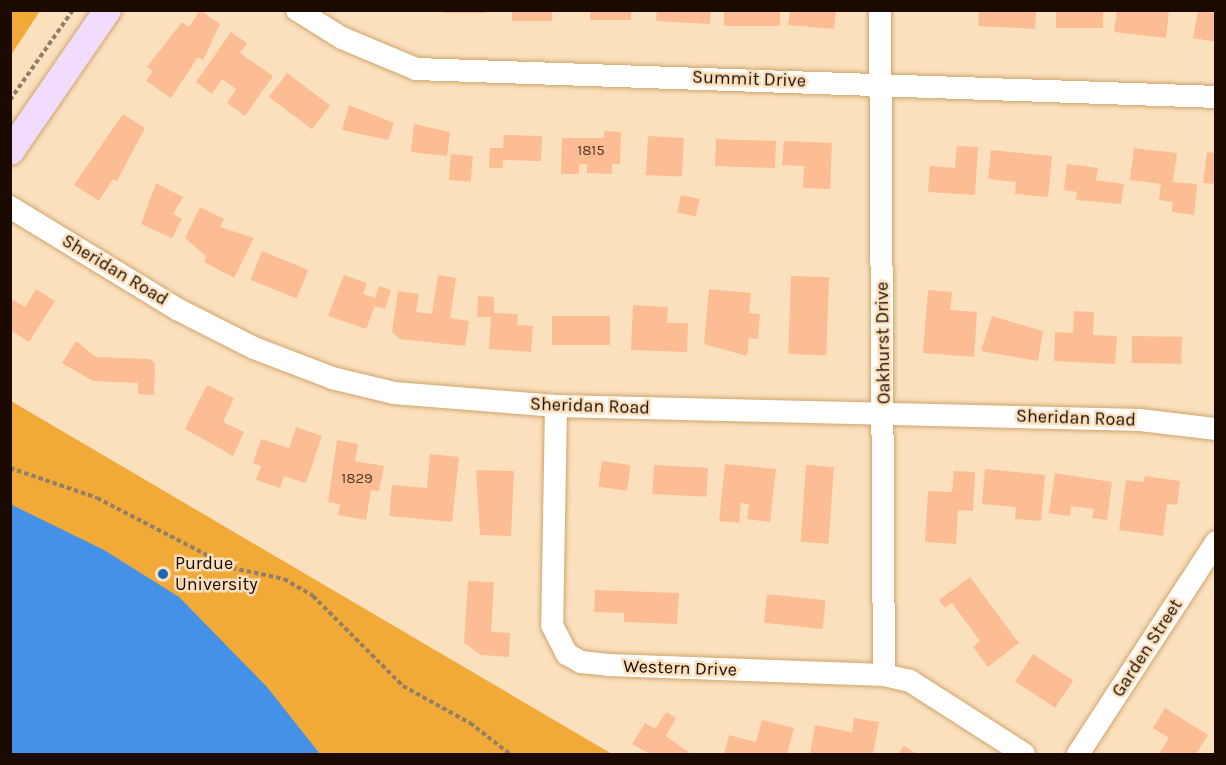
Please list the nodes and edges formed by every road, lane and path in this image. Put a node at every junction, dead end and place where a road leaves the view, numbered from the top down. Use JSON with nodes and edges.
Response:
{"nodes":[{"id":1,"x":73,"y":10,"type":"edge"},
{"id":2,"x":107,"y":10,"type":"edge"},
{"id":3,"x":297,"y":10,"type":"edge"},
{"id":4,"x":880,"y":10,"type":"edge"},
{"id":5,"x":880,"y":84,"type":"junction"},
{"id":6,"x":1215,"y":96,"type":"edge"},
{"id":7,"x":10,"y":100,"type":"edge"},
{"id":8,"x":10,"y":151,"type":"edge"},
{"id":9,"x":10,"y":207,"type":"edge"},
{"id":10,"x":556,"y":406,"type":"junction"},
{"id":11,"x":884,"y":414,"type":"junction"},
{"id":12,"x":1215,"y":429,"type":"edge"},
{"id":13,"x":10,"y":468,"type":"edge"},
{"id":14,"x":1215,"y":542,"type":"edge"},
{"id":15,"x":884,"y":675,"type":"junction"},
{"id":16,"x":510,"y":754,"type":"edge"},
{"id":17,"x":1024,"y":754,"type":"edge"},
{"id":18,"x":1078,"y":754,"type":"edge"}],
"edges":[{"from":1,"to":7,"type":"path"},
{"from":2,"to":8,"type":"main road"},
{"from":3,"to":5,"type":"street","name":"Summit Drive"},
{"from":4,"to":5,"type":"street","name":"Oakhurst Drive"},
{"from":5,"to":6,"type":"street","name":"Summit Drive"},
{"from":5,"to":11,"type":"street","name":"Oakhurst Drive"},
{"from":9,"to":10,"type":"street","name":"Sheridan Road"},
{"from":10,"to":11,"type":"street","name":"Sheridan Road"},
{"from":10,"to":15,"type":"street","name":"Western Drive"},
{"from":11,"to":12,"type":"street","name":"Sheridan Road"},
{"from":11,"to":15,"type":"street","name":"Oakhurst Drive"},
{"from":13,"to":16,"type":"path"},
{"from":14,"to":18,"type":"street","name":"Garden Street"},
{"from":15,"to":17,"type":"street","name":"Western Drive"}]}
